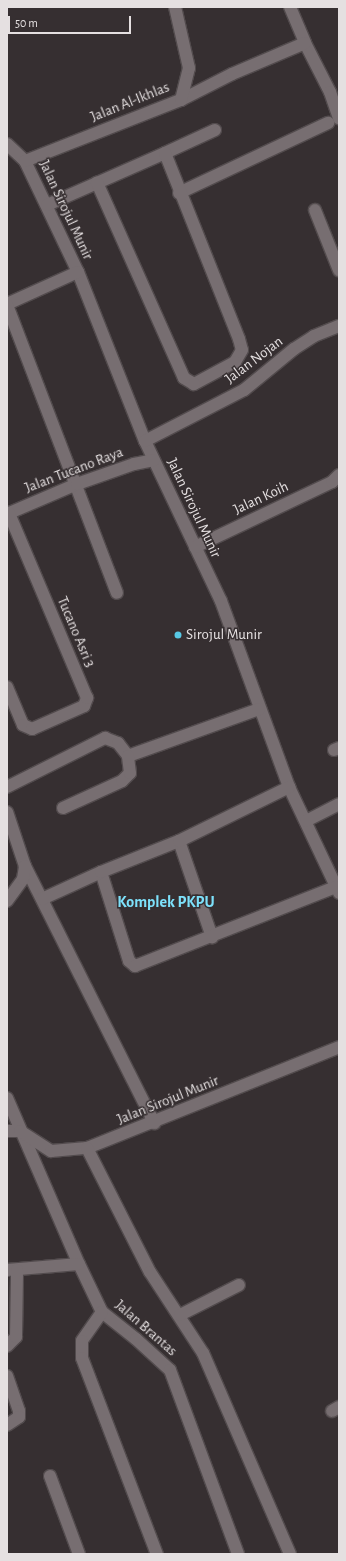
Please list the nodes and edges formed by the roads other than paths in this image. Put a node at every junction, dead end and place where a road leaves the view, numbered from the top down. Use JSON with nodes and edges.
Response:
{"nodes":[{"id":1,"x":175,"y":7,"type":"edge"},
{"id":2,"x":290,"y":7,"type":"edge"},
{"id":3,"x":305,"y":43,"type":"junction"},
{"id":4,"x":181,"y":100,"type":"junction"},
{"id":5,"x":334,"y":120,"type":"edge"},
{"id":6,"x":215,"y":130,"type":"dead end"},
{"id":7,"x":7,"y":144,"type":"edge"},
{"id":8,"x":165,"y":153,"type":"junction"},
{"id":9,"x":25,"y":161,"type":"junction"},
{"id":10,"x":97,"y":183,"type":"junction"},
{"id":11,"x":179,"y":193,"type":"junction"},
{"id":12,"x":47,"y":205,"type":"junction"},
{"id":13,"x":315,"y":210,"type":"dead end"},
{"id":14,"x":339,"y":270,"type":"edge"},
{"id":15,"x":78,"y":272,"type":"junction"},
{"id":16,"x":7,"y":305,"type":"edge"},
{"id":17,"x":339,"y":326,"type":"edge"},
{"id":18,"x":146,"y":442,"type":"junction"},
{"id":19,"x":154,"y":460,"type":"junction"},
{"id":20,"x":339,"y":475,"type":"edge"},
{"id":21,"x":77,"y":484,"type":"junction"},
{"id":22,"x":8,"y":514,"type":"edge"},
{"id":23,"x":195,"y":547,"type":"junction"},
{"id":24,"x":118,"y":593,"type":"dead end"},
{"id":25,"x":7,"y":688,"type":"edge"},
{"id":26,"x":259,"y":709,"type":"junction"},
{"id":27,"x":128,"y":756,"type":"junction"},
{"id":28,"x":7,"y":787,"type":"edge"},
{"id":29,"x":289,"y":787,"type":"junction"},
{"id":30,"x":339,"y":804,"type":"edge"},
{"id":31,"x":63,"y":808,"type":"dead end"},
{"id":32,"x":7,"y":812,"type":"edge"},
{"id":33,"x":306,"y":821,"type":"junction"},
{"id":34,"x":180,"y":841,"type":"junction"},
{"id":35,"x":25,"y":866,"type":"junction"},
{"id":36,"x":101,"y":872,"type":"junction"},
{"id":37,"x":337,"y":890,"type":"edge"},
{"id":38,"x":42,"y":899,"type":"junction"},
{"id":39,"x":7,"y":901,"type":"edge"},
{"id":40,"x":212,"y":937,"type":"junction"},
{"id":41,"x":339,"y":1047,"type":"edge"},
{"id":42,"x":7,"y":1098,"type":"edge"},
{"id":43,"x":154,"y":1123,"type":"junction"},
{"id":44,"x":7,"y":1131,"type":"edge"},
{"id":45,"x":20,"y":1131,"type":"junction"},
{"id":46,"x":87,"y":1148,"type":"junction"},
{"id":47,"x":79,"y":1264,"type":"junction"},
{"id":48,"x":12,"y":1270,"type":"edge"},
{"id":49,"x":239,"y":1285,"type":"dead end"},
{"id":50,"x":102,"y":1312,"type":"junction"},
{"id":51,"x":180,"y":1315,"type":"junction"},
{"id":52,"x":7,"y":1346,"type":"edge"},
{"id":53,"x":7,"y":1376,"type":"edge"},
{"id":54,"x":7,"y":1425,"type":"edge"},
{"id":55,"x":50,"y":1476,"type":"dead end"},
{"id":56,"x":79,"y":1554,"type":"edge"},
{"id":57,"x":157,"y":1554,"type":"edge"},
{"id":58,"x":238,"y":1554,"type":"edge"},
{"id":59,"x":290,"y":1554,"type":"edge"}],
"edges":[{"from":1,"to":4,"type":"street","name":"Jalan Al-Ikhlas"},
{"from":2,"to":3,"type":"street"},
{"from":3,"to":4,"type":"street"},
{"from":3,"to":5,"type":"street"},
{"from":4,"to":9,"type":"street","name":"Jalan Al-Ikhlas"},
{"from":5,"to":11,"type":"street"},
{"from":6,"to":8,"type":"street"},
{"from":7,"to":9,"type":"street","name":"Jalan Sirojul Munir"},
{"from":8,"to":10,"type":"street"},
{"from":8,"to":11,"type":"street"},
{"from":9,"to":12,"type":"street","name":"Jalan Sirojul Munir"},
{"from":10,"to":11,"type":"street"},
{"from":10,"to":12,"type":"street"},
{"from":12,"to":15,"type":"street","name":"Jalan Sirojul Munir"},
{"from":13,"to":14,"type":"street"},
{"from":15,"to":16,"type":"street"},
{"from":15,"to":18,"type":"street","name":"Jalan Sirojul Munir"},
{"from":16,"to":21,"type":"street"},
{"from":17,"to":18,"type":"street","name":"Jalan Nojan"},
{"from":18,"to":19,"type":"street","name":"Jalan Sirojul Munir"},
{"from":19,"to":21,"type":"street","name":"Jalan Tucano Raya"},
{"from":19,"to":23,"type":"street","name":"Jalan Sirojul Munir"},
{"from":20,"to":23,"type":"street","name":"Jalan Koih"},
{"from":21,"to":22,"type":"street","name":"Jalan Tucano Raya"},
{"from":21,"to":24,"type":"street"},
{"from":22,"to":25,"type":"street","name":"Tucano Asri 3"},
{"from":23,"to":26,"type":"street","name":"Jalan Sirojul Munir"},
{"from":26,"to":27,"type":"street"},
{"from":26,"to":29,"type":"street","name":"Jalan Sirojul Munir"},
{"from":27,"to":28,"type":"street"},
{"from":27,"to":31,"type":"street"},
{"from":29,"to":33,"type":"street","name":"Jalan Sirojul Munir"},
{"from":29,"to":34,"type":"street"},
{"from":30,"to":33,"type":"street"},
{"from":32,"to":35,"type":"street"},
{"from":33,"to":37,"type":"street","name":"Jalan Sirojul Munir"},
{"from":34,"to":36,"type":"street"},
{"from":34,"to":40,"type":"street"},
{"from":35,"to":38,"type":"street"},
{"from":35,"to":39,"type":"street"},
{"from":36,"to":38,"type":"street"},
{"from":36,"to":40,"type":"street"},
{"from":37,"to":40,"type":"street"},
{"from":38,"to":43,"type":"street"},
{"from":41,"to":43,"type":"street","name":"Jalan Sirojul Munir"},
{"from":42,"to":45,"type":"street","name":"Jalan Brantas"},
{"from":43,"to":46,"type":"street","name":"Jalan Sirojul Munir"},
{"from":44,"to":45,"type":"street"},
{"from":45,"to":46,"type":"street","name":"Jalan Sirojul Munir"},
{"from":45,"to":47,"type":"street","name":"Jalan Brantas"},
{"from":46,"to":51,"type":"street"},
{"from":47,"to":48,"type":"street"},
{"from":47,"to":50,"type":"street","name":"Jalan Brantas"},
{"from":48,"to":52,"type":"street"},
{"from":49,"to":51,"type":"street"},
{"from":50,"to":57,"type":"street"},
{"from":50,"to":58,"type":"street","name":"Jalan Brantas"},
{"from":51,"to":59,"type":"street"},
{"from":53,"to":54,"type":"street"},
{"from":55,"to":56,"type":"street"}]}
